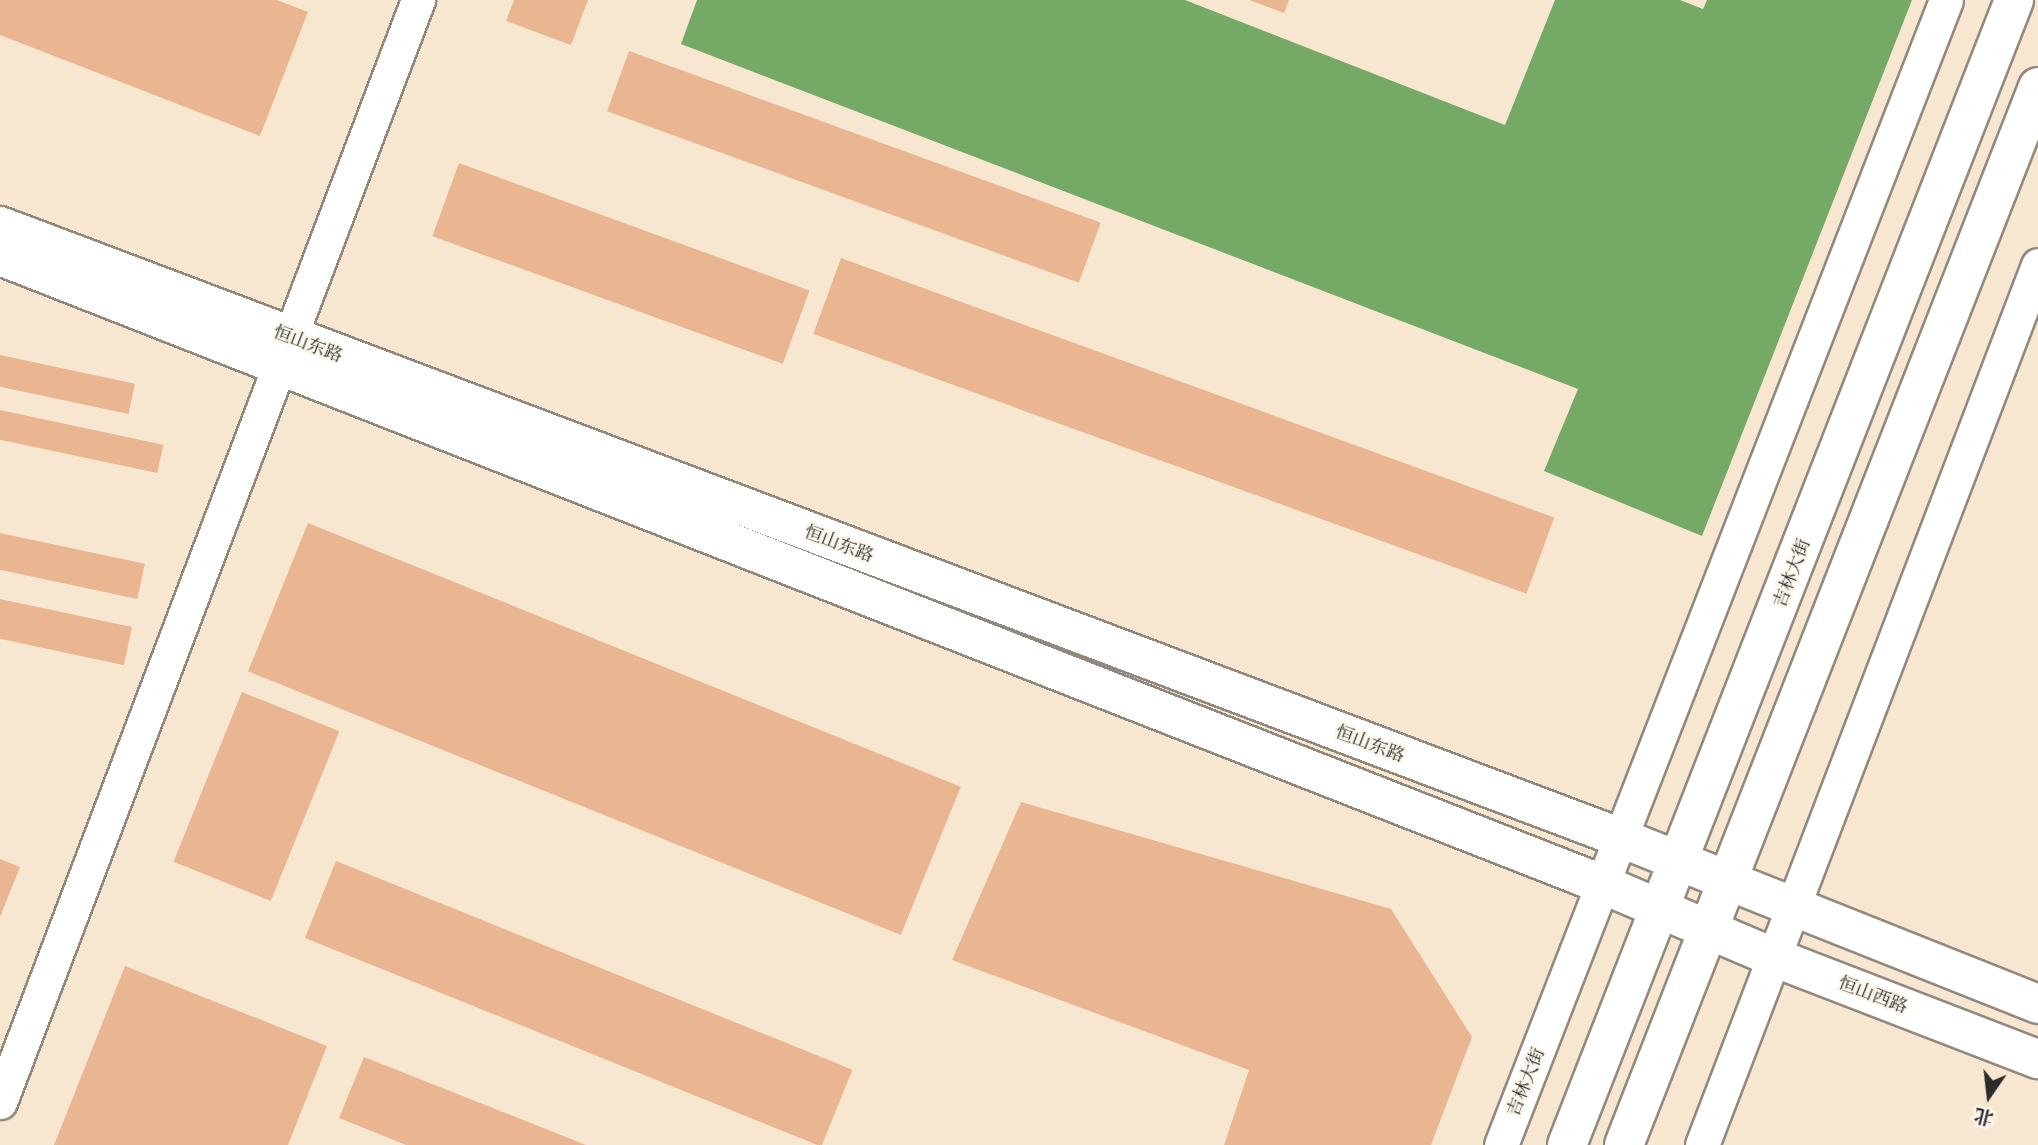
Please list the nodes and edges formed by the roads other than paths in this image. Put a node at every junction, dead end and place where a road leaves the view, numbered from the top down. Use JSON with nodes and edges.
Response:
{"nodes":[{"id":1,"x":418,"y":0,"type":"edge"},
{"id":2,"x":1946,"y":0,"type":"edge"},
{"id":3,"x":2014,"y":0,"type":"edge"},
{"id":4,"x":2038,"y":87,"type":"edge"},
{"id":5,"x":0,"y":226,"type":"edge"},
{"id":6,"x":0,"y":256,"type":"edge"},
{"id":7,"x":2038,"y":265,"type":"edge"},
{"id":8,"x":286,"y":352,"type":"junction"},
{"id":9,"x":1621,"y":838,"type":"junction"},
{"id":10,"x":1678,"y":861,"type":"junction"},
{"id":11,"x":1728,"y":881,"type":"junction"},
{"id":12,"x":1604,"y":885,"type":"junction"},
{"id":13,"x":1792,"y":907,"type":"junction"},
{"id":14,"x":1660,"y":909,"type":"junction"},
{"id":15,"x":1709,"y":929,"type":"junction"},
{"id":16,"x":1773,"y":957,"type":"junction"},
{"id":17,"x":2038,"y":1004,"type":"edge"},
{"id":18,"x":2038,"y":1059,"type":"edge"},
{"id":19,"x":0,"y":1102,"type":"edge"},
{"id":20,"x":1501,"y":1145,"type":"edge"},
{"id":21,"x":1567,"y":1145,"type":"edge"},
{"id":22,"x":1624,"y":1145,"type":"edge"},
{"id":23,"x":1702,"y":1145,"type":"edge"}],
"edges":[{"from":1,"to":8,"type":"street"},
{"from":2,"to":9,"type":"street","name":"吉林大街"},
{"from":3,"to":10,"type":"main road","name":"吉林大街"},
{"from":4,"to":11,"type":"main road"},
{"from":5,"to":8,"type":"main road","name":"恒山东路"},
{"from":6,"to":8,"type":"main road","name":"恒山东路"},
{"from":7,"to":13,"type":"street"},
{"from":8,"to":9,"type":"main road","name":"恒山东路"},
{"from":8,"to":12,"type":"main road","name":"恒山东路"},
{"from":8,"to":19,"type":"street"},
{"from":9,"to":10,"type":"main road","name":"恒山东路"},
{"from":9,"to":12,"type":"street","name":"吉林大街"},
{"from":10,"to":11,"type":"main road","name":"恒山东路"},
{"from":10,"to":14,"type":"main road","name":"吉林大街"},
{"from":11,"to":13,"type":"main road"},
{"from":11,"to":15,"type":"main road"},
{"from":12,"to":14,"type":"main road","name":"恒山东路"},
{"from":12,"to":20,"type":"street","name":"吉林大街"},
{"from":13,"to":16,"type":"street"},
{"from":13,"to":17,"type":"main road"},
{"from":14,"to":15,"type":"main road","name":"恒山东路"},
{"from":14,"to":21,"type":"main road","name":"吉林大街"},
{"from":15,"to":16,"type":"main road","name":"恒山西路"},
{"from":15,"to":22,"type":"main road"},
{"from":16,"to":18,"type":"main road","name":"恒山西路"},
{"from":16,"to":23,"type":"street"}]}
